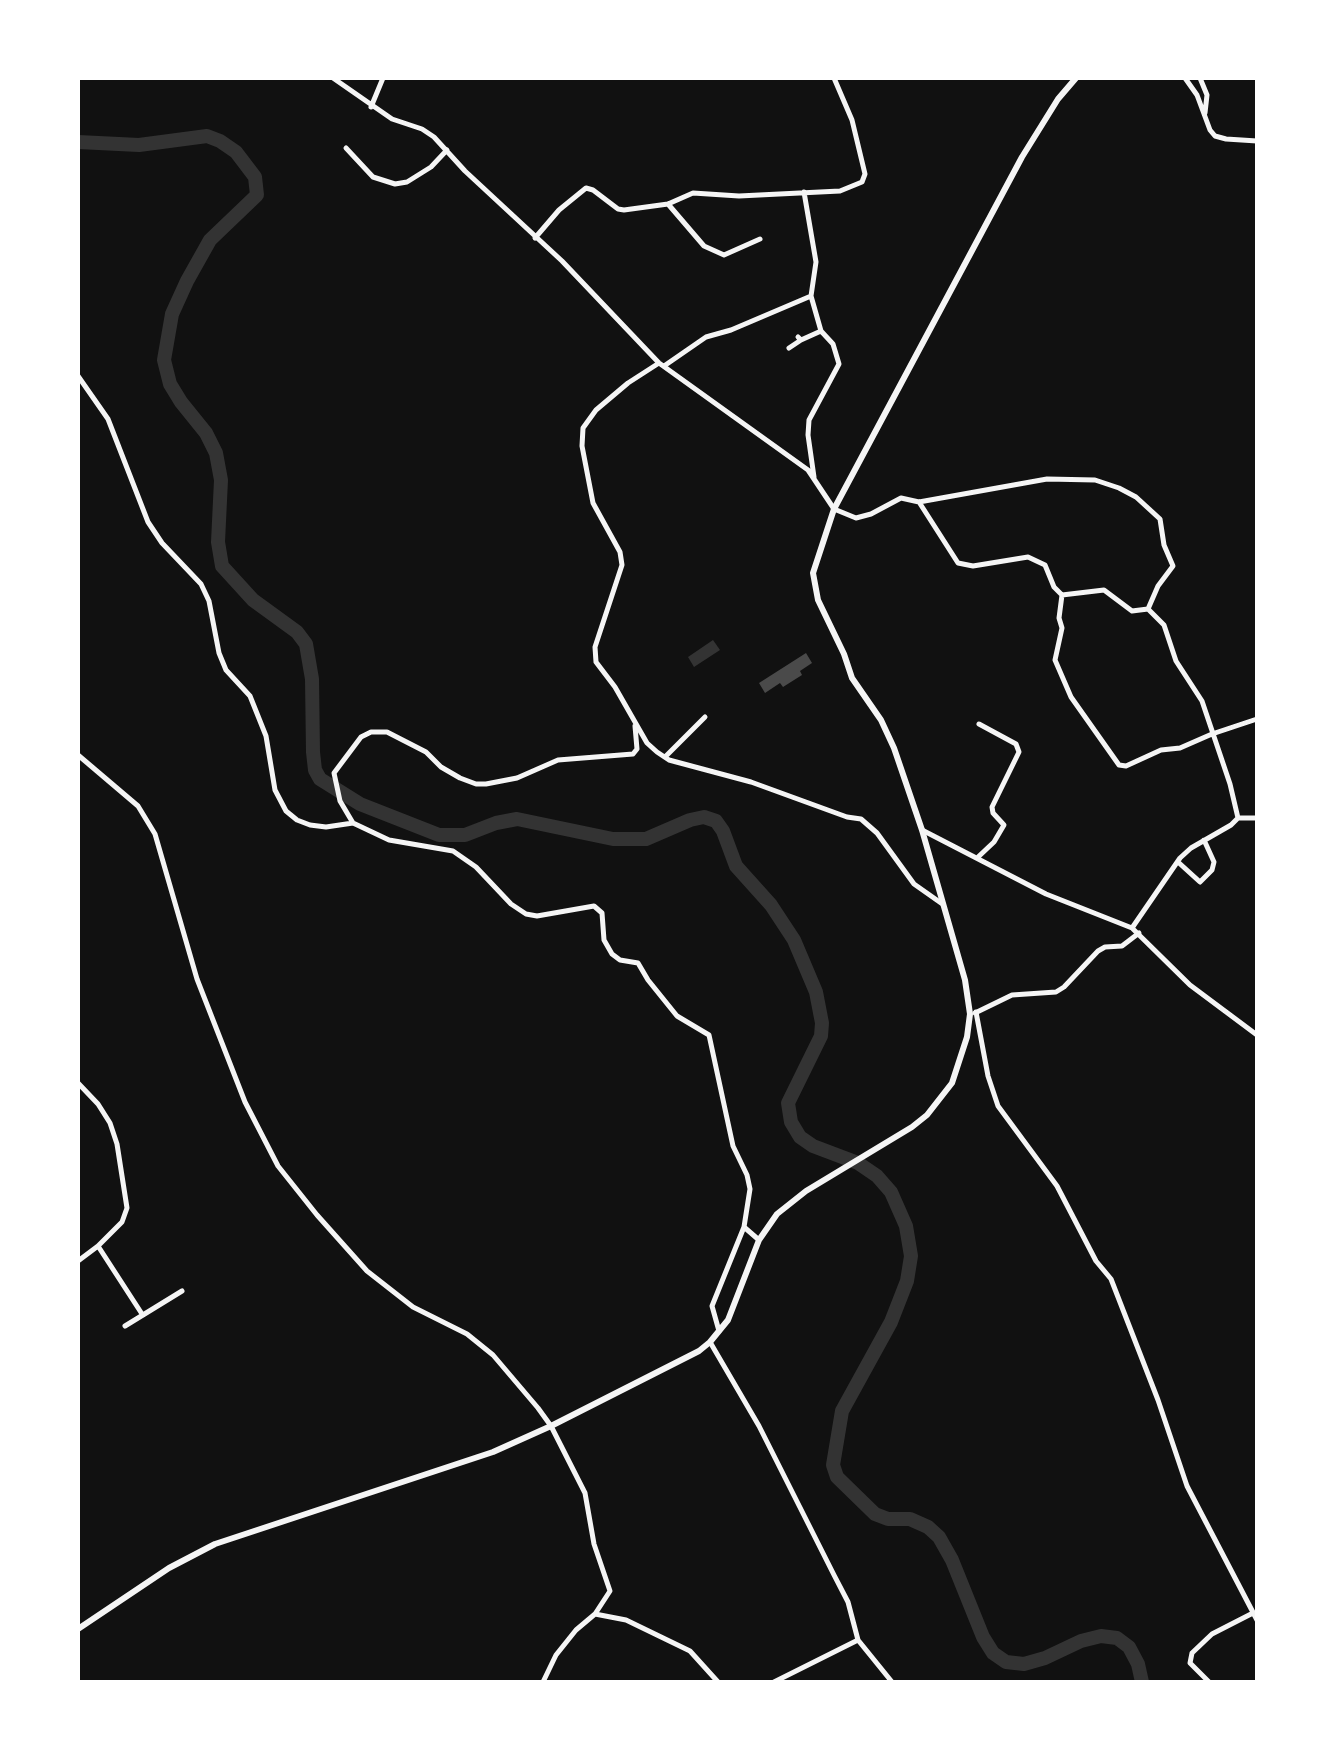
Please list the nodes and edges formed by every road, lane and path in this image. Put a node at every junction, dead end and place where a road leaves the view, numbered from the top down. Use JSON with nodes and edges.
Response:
{"nodes":[{"id":1,"x":333,"y":78,"type":"edge"},
{"id":2,"x":383,"y":78,"type":"edge"},
{"id":3,"x":834,"y":78,"type":"edge"},
{"id":4,"x":1076,"y":78,"type":"edge"},
{"id":5,"x":1185,"y":78,"type":"edge"},
{"id":6,"x":1200,"y":78,"type":"edge"},
{"id":7,"x":371,"y":107,"type":"junction"},
{"id":8,"x":1205,"y":113,"type":"junction"},
{"id":9,"x":1257,"y":141,"type":"edge"},
{"id":10,"x":346,"y":148,"type":"dead end"},
{"id":11,"x":447,"y":150,"type":"junction"},
{"id":12,"x":804,"y":192,"type":"junction"},
{"id":13,"x":668,"y":204,"type":"junction"},
{"id":14,"x":535,"y":238,"type":"junction"},
{"id":15,"x":760,"y":239,"type":"dead end"},
{"id":16,"x":811,"y":296,"type":"junction"},
{"id":17,"x":821,"y":331,"type":"junction"},
{"id":18,"x":789,"y":348,"type":"dead end"},
{"id":19,"x":662,"y":364,"type":"junction"},
{"id":20,"x":78,"y":376,"type":"edge"},
{"id":21,"x":814,"y":477,"type":"junction"},
{"id":22,"x":919,"y":502,"type":"junction"},
{"id":23,"x":834,"y":509,"type":"junction"},
{"id":24,"x":1062,"y":595,"type":"junction"},
{"id":25,"x":1148,"y":609,"type":"junction"},
{"id":26,"x":705,"y":717,"type":"dead end"},
{"id":27,"x":1257,"y":719,"type":"edge"},
{"id":28,"x":979,"y":724,"type":"dead end"},
{"id":29,"x":636,"y":725,"type":"junction"},
{"id":30,"x":1212,"y":734,"type":"junction"},
{"id":31,"x":78,"y":755,"type":"edge"},
{"id":32,"x":665,"y":757,"type":"junction"},
{"id":33,"x":1238,"y":818,"type":"junction"},
{"id":34,"x":1257,"y":818,"type":"edge"},
{"id":35,"x":353,"y":823,"type":"junction"},
{"id":36,"x":922,"y":830,"type":"junction"},
{"id":37,"x":1204,"y":840,"type":"junction"},
{"id":38,"x":977,"y":858,"type":"junction"},
{"id":39,"x":1178,"y":862,"type":"junction"},
{"id":40,"x":941,"y":903,"type":"junction"},
{"id":41,"x":1132,"y":928,"type":"junction"},
{"id":42,"x":1139,"y":933,"type":"junction"},
{"id":43,"x":973,"y":1013,"type":"junction"},
{"id":44,"x":1257,"y":1035,"type":"edge"},
{"id":45,"x":78,"y":1083,"type":"edge"},
{"id":46,"x":744,"y":1227,"type":"junction"},
{"id":47,"x":759,"y":1240,"type":"junction"},
{"id":48,"x":98,"y":1246,"type":"junction"},
{"id":49,"x":78,"y":1261,"type":"edge"},
{"id":50,"x":182,"y":1291,"type":"dead end"},
{"id":51,"x":142,"y":1314,"type":"junction"},
{"id":52,"x":125,"y":1326,"type":"dead end"},
{"id":53,"x":719,"y":1331,"type":"junction"},
{"id":54,"x":710,"y":1342,"type":"junction"},
{"id":55,"x":551,"y":1426,"type":"junction"},
{"id":56,"x":1253,"y":1613,"type":"junction"},
{"id":57,"x":595,"y":1614,"type":"junction"},
{"id":58,"x":1257,"y":1620,"type":"edge"},
{"id":59,"x":78,"y":1629,"type":"edge"},
{"id":60,"x":858,"y":1640,"type":"junction"},
{"id":61,"x":544,"y":1681,"type":"edge"},
{"id":62,"x":718,"y":1682,"type":"edge"},
{"id":63,"x":774,"y":1682,"type":"edge"},
{"id":64,"x":892,"y":1682,"type":"edge"},
{"id":65,"x":1209,"y":1682,"type":"edge"}],
"edges":[{"from":1,"to":7,"type":"street"},
{"from":2,"to":7,"type":"street"},
{"from":3,"to":12,"type":"street"},
{"from":4,"to":23,"type":"street"},
{"from":5,"to":8,"type":"street"},
{"from":6,"to":8,"type":"street"},
{"from":7,"to":11,"type":"street"},
{"from":8,"to":9,"type":"street"},
{"from":10,"to":11,"type":"street"},
{"from":11,"to":14,"type":"street"},
{"from":12,"to":13,"type":"street"},
{"from":12,"to":16,"type":"street"},
{"from":13,"to":14,"type":"street"},
{"from":13,"to":15,"type":"street"},
{"from":14,"to":19,"type":"street"},
{"from":16,"to":17,"type":"street"},
{"from":16,"to":19,"type":"street"},
{"from":17,"to":18,"type":"street"},
{"from":17,"to":21,"type":"street"},
{"from":19,"to":21,"type":"street"},
{"from":19,"to":29,"type":"street"},
{"from":20,"to":35,"type":"street"},
{"from":21,"to":23,"type":"street"},
{"from":22,"to":23,"type":"street"},
{"from":22,"to":24,"type":"street"},
{"from":22,"to":25,"type":"street"},
{"from":23,"to":36,"type":"street"},
{"from":24,"to":25,"type":"street"},
{"from":24,"to":30,"type":"street"},
{"from":25,"to":30,"type":"street"},
{"from":26,"to":32,"type":"street"},
{"from":27,"to":30,"type":"street"},
{"from":28,"to":38,"type":"street"},
{"from":29,"to":32,"type":"street"},
{"from":29,"to":35,"type":"street"},
{"from":30,"to":33,"type":"street"},
{"from":31,"to":55,"type":"street"},
{"from":32,"to":40,"type":"street"},
{"from":33,"to":34,"type":"street"},
{"from":33,"to":37,"type":"street"},
{"from":35,"to":46,"type":"street"},
{"from":36,"to":38,"type":"street"},
{"from":36,"to":40,"type":"street"},
{"from":37,"to":39,"type":"street"},
{"from":37,"to":39,"type":"street"},
{"from":38,"to":41,"type":"street"},
{"from":39,"to":41,"type":"street"},
{"from":40,"to":43,"type":"street"},
{"from":41,"to":42,"type":"street"},
{"from":42,"to":43,"type":"street"},
{"from":42,"to":44,"type":"street"},
{"from":43,"to":47,"type":"street"},
{"from":43,"to":56,"type":"street"},
{"from":45,"to":48,"type":"street"},
{"from":46,"to":47,"type":"street"},
{"from":46,"to":53,"type":"street"},
{"from":47,"to":53,"type":"street"},
{"from":48,"to":49,"type":"street"},
{"from":48,"to":51,"type":"street"},
{"from":50,"to":51,"type":"street"},
{"from":51,"to":52,"type":"street"},
{"from":53,"to":54,"type":"street"},
{"from":54,"to":55,"type":"street"},
{"from":54,"to":60,"type":"street"},
{"from":55,"to":57,"type":"street"},
{"from":55,"to":59,"type":"street"},
{"from":56,"to":58,"type":"street"},
{"from":56,"to":65,"type":"street"},
{"from":57,"to":61,"type":"street"},
{"from":57,"to":62,"type":"street"},
{"from":60,"to":63,"type":"street"},
{"from":60,"to":64,"type":"street"}]}
